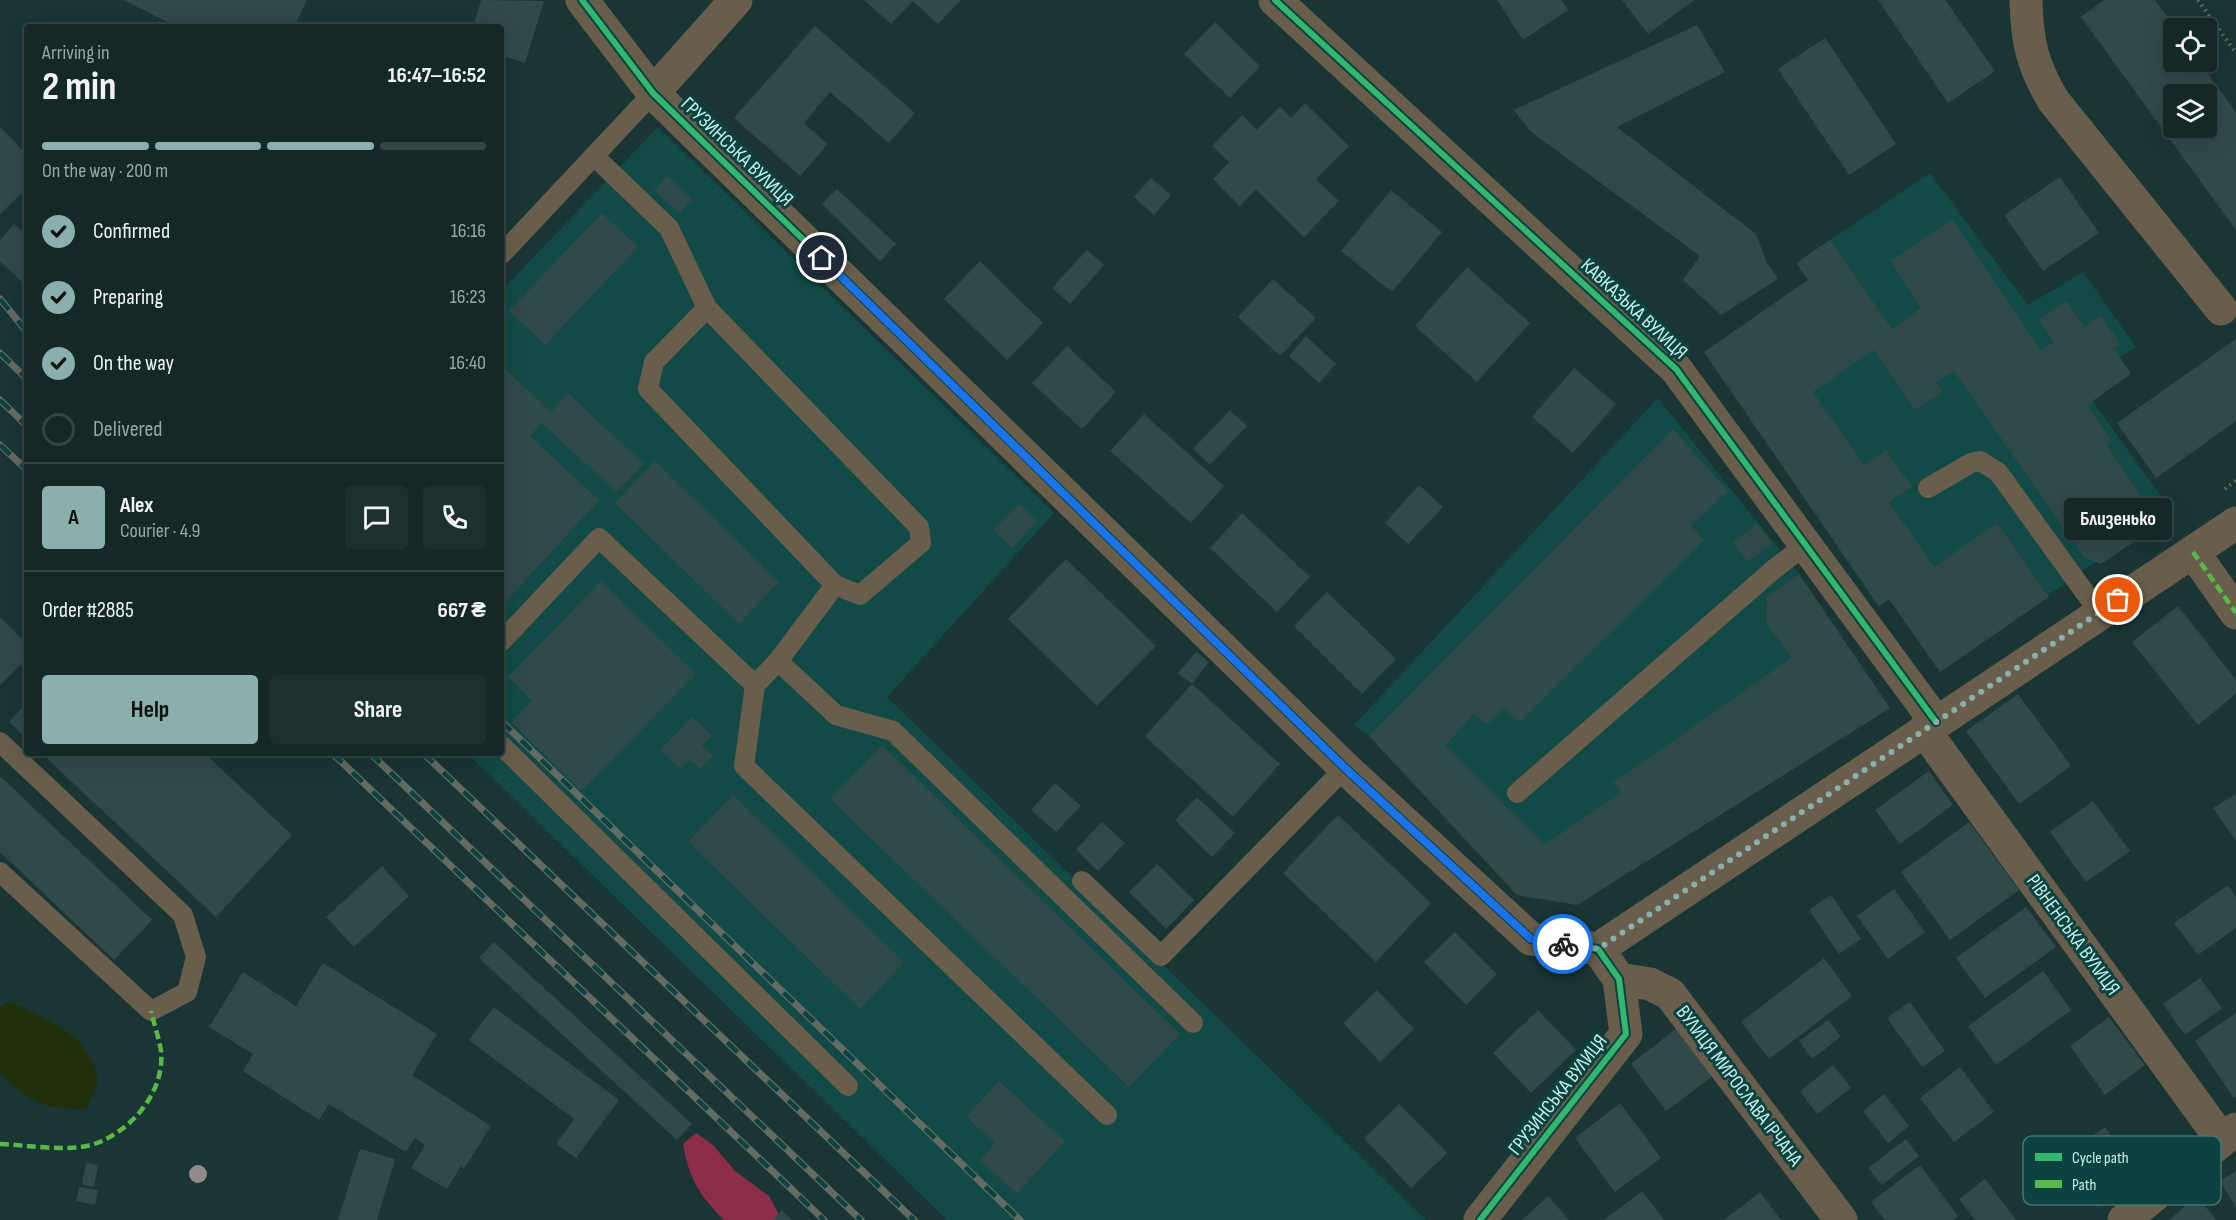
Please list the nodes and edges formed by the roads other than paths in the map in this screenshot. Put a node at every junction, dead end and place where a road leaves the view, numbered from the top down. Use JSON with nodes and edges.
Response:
{"nodes":[{"id":1,"x":582,"y":0,"type":"edge"},
{"id":2,"x":736,"y":0,"type":"edge"},
{"id":3,"x":1275,"y":0,"type":"edge"},
{"id":4,"x":2026,"y":0,"type":"edge"},
{"id":5,"x":653,"y":93,"type":"junction"},
{"id":6,"x":594,"y":156,"type":"junction"},
{"id":7,"x":504,"y":252,"type":"edge"},
{"id":8,"x":707,"y":308,"type":"junction"},
{"id":9,"x":2222,"y":309,"type":"dead end"},
{"id":10,"x":1928,"y":488,"type":"dead end"},
{"id":11,"x":2236,"y":523,"type":"edge"},
{"id":12,"x":1805,"y":545,"type":"junction"},
{"id":13,"x":2193,"y":552,"type":"junction"},
{"id":14,"x":835,"y":585,"type":"junction"},
{"id":15,"x":2099,"y":612,"type":"junction"},
{"id":16,"x":2236,"y":613,"type":"edge"},
{"id":17,"x":504,"y":639,"type":"edge"},
{"id":18,"x":778,"y":661,"type":"junction"},
{"id":19,"x":755,"y":685,"type":"junction"},
{"id":20,"x":1930,"y":726,"type":"junction"},
{"id":21,"x":0,"y":742,"type":"edge"},
{"id":22,"x":504,"y":748,"type":"edge"},
{"id":23,"x":1345,"y":768,"type":"junction"},
{"id":24,"x":1516,"y":793,"type":"dead end"},
{"id":25,"x":0,"y":872,"type":"edge"},
{"id":26,"x":1082,"y":881,"type":"dead end"},
{"id":27,"x":1598,"y":949,"type":"junction"},
{"id":28,"x":1619,"y":979,"type":"junction"},
{"id":29,"x":1193,"y":1023,"type":"dead end"},
{"id":30,"x":848,"y":1086,"type":"dead end"},
{"id":31,"x":1107,"y":1115,"type":"dead end"},
{"id":32,"x":2229,"y":1135,"type":"edge"},
{"id":33,"x":2143,"y":1205,"type":"edge"},
{"id":34,"x":1489,"y":1216,"type":"edge"},
{"id":35,"x":1841,"y":1220,"type":"edge"},
{"id":36,"x":2124,"y":1220,"type":"edge"}],
"edges":[{"from":1,"to":5,"type":"street","name":"ГРУЗИНСЬКА ВУЛИЦЯ"},
{"from":2,"to":5,"type":"street"},
{"from":3,"to":12,"type":"street","name":"КАВКАЗЬКА ВУЛИЦЯ"},
{"from":4,"to":9,"type":"street"},
{"from":5,"to":6,"type":"lane"},
{"from":5,"to":23,"type":"street","name":"ГРУЗИНСЬКА ВУЛИЦЯ"},
{"from":6,"to":7,"type":"lane"},
{"from":6,"to":8,"type":"lane"},
{"from":8,"to":14,"type":"lane"},
{"from":8,"to":14,"type":"lane"},
{"from":10,"to":15,"type":"lane"},
{"from":11,"to":13,"type":"street"},
{"from":12,"to":20,"type":"street","name":"КАВКАЗЬКА ВУЛИЦЯ"},
{"from":12,"to":24,"type":"lane"},
{"from":13,"to":15,"type":"street"},
{"from":13,"to":16,"type":"street"},
{"from":14,"to":18,"type":"lane"},
{"from":15,"to":20,"type":"street"},
{"from":17,"to":19,"type":"lane"},
{"from":18,"to":19,"type":"lane"},
{"from":18,"to":29,"type":"lane"},
{"from":19,"to":31,"type":"lane"},
{"from":20,"to":27,"type":"street"},
{"from":20,"to":32,"type":"street","name":"РІВНЕНСЬКА ВУЛИЦЯ"},
{"from":21,"to":25,"type":"lane"},
{"from":22,"to":30,"type":"lane"},
{"from":23,"to":26,"type":"lane"},
{"from":23,"to":27,"type":"street","name":"ГРУЗИНСЬКА ВУЛИЦЯ"},
{"from":27,"to":28,"type":"street","name":"ГРУЗИНСЬКА ВУЛИЦЯ"},
{"from":28,"to":34,"type":"street","name":"ГРУЗИНСЬКА ВУЛИЦЯ"},
{"from":28,"to":35,"type":"street","name":"ВУЛИЦЯ МИРОСЛАВА ІРЧАНА"},
{"from":33,"to":36,"type":"street"}]}
